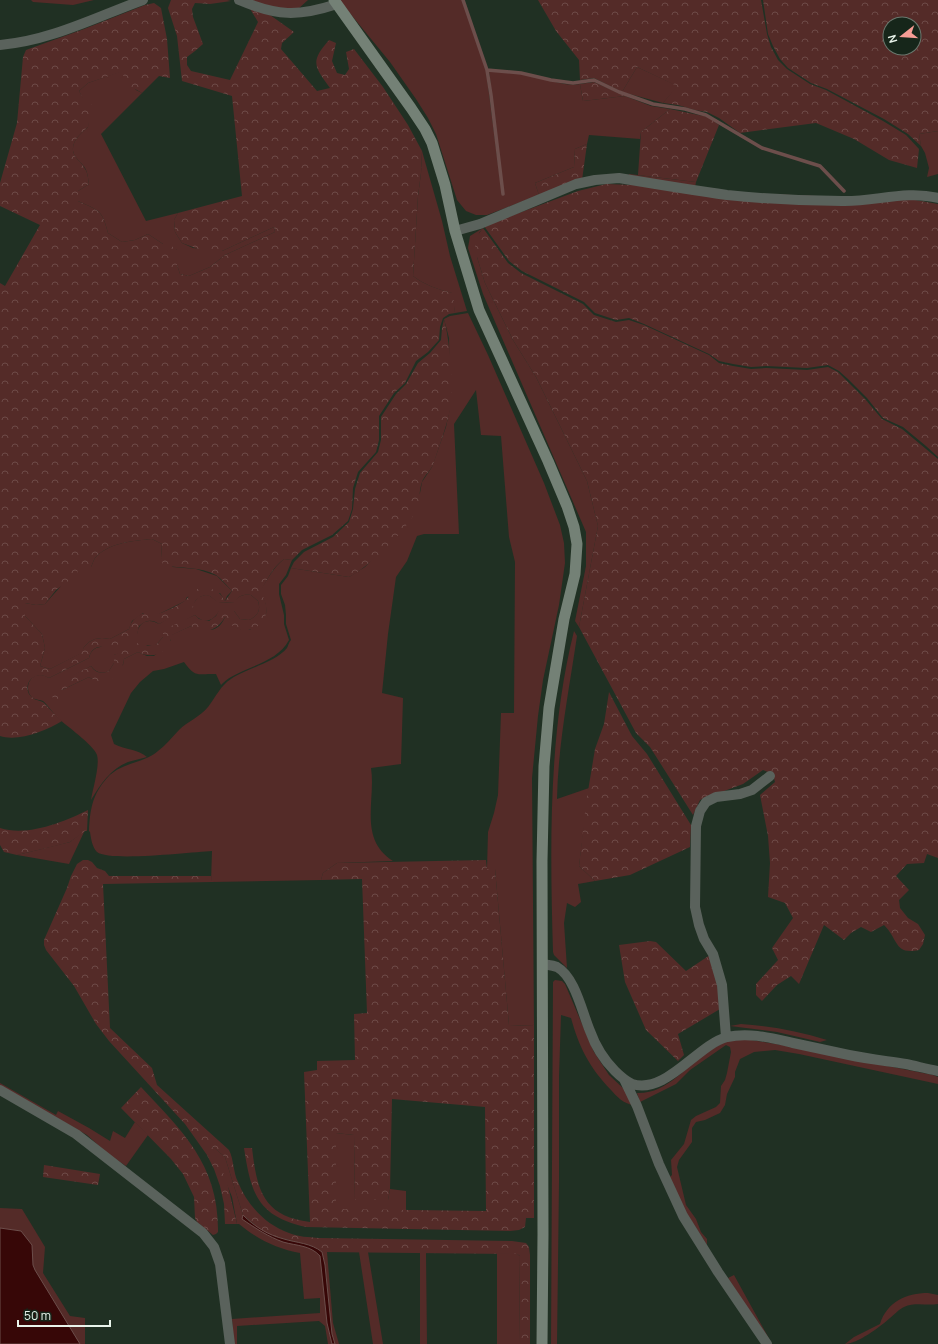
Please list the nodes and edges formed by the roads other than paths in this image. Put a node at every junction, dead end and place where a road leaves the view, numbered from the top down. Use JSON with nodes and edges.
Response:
{"nodes":[{"id":1,"x":143,"y":0,"type":"edge"},
{"id":2,"x":239,"y":0,"type":"edge"},
{"id":3,"x":336,"y":2,"type":"edge"},
{"id":4,"x":0,"y":46,"type":"edge"},
{"id":5,"x":938,"y":198,"type":"edge"},
{"id":6,"x":455,"y":231,"type":"junction"},
{"id":7,"x":770,"y":776,"type":"dead end"},
{"id":8,"x":542,"y":964,"type":"junction"},
{"id":9,"x":726,"y":1038,"type":"junction"},
{"id":10,"x":938,"y":1071,"type":"edge"},
{"id":11,"x":624,"y":1079,"type":"junction"},
{"id":12,"x":0,"y":1090,"type":"edge"},
{"id":13,"x":230,"y":1344,"type":"edge"},
{"id":14,"x":542,"y":1344,"type":"edge"},
{"id":15,"x":767,"y":1344,"type":"edge"}],
"edges":[{"from":1,"to":4,"type":"street"},
{"from":2,"to":3,"type":"street"},
{"from":3,"to":6,"type":"main road"},
{"from":5,"to":6,"type":"street"},
{"from":6,"to":8,"type":"main road"},
{"from":7,"to":9,"type":"street"},
{"from":8,"to":11,"type":"street"},
{"from":8,"to":14,"type":"main road"},
{"from":9,"to":10,"type":"street"},
{"from":9,"to":11,"type":"street"},
{"from":11,"to":15,"type":"street"},
{"from":12,"to":13,"type":"street"}]}
